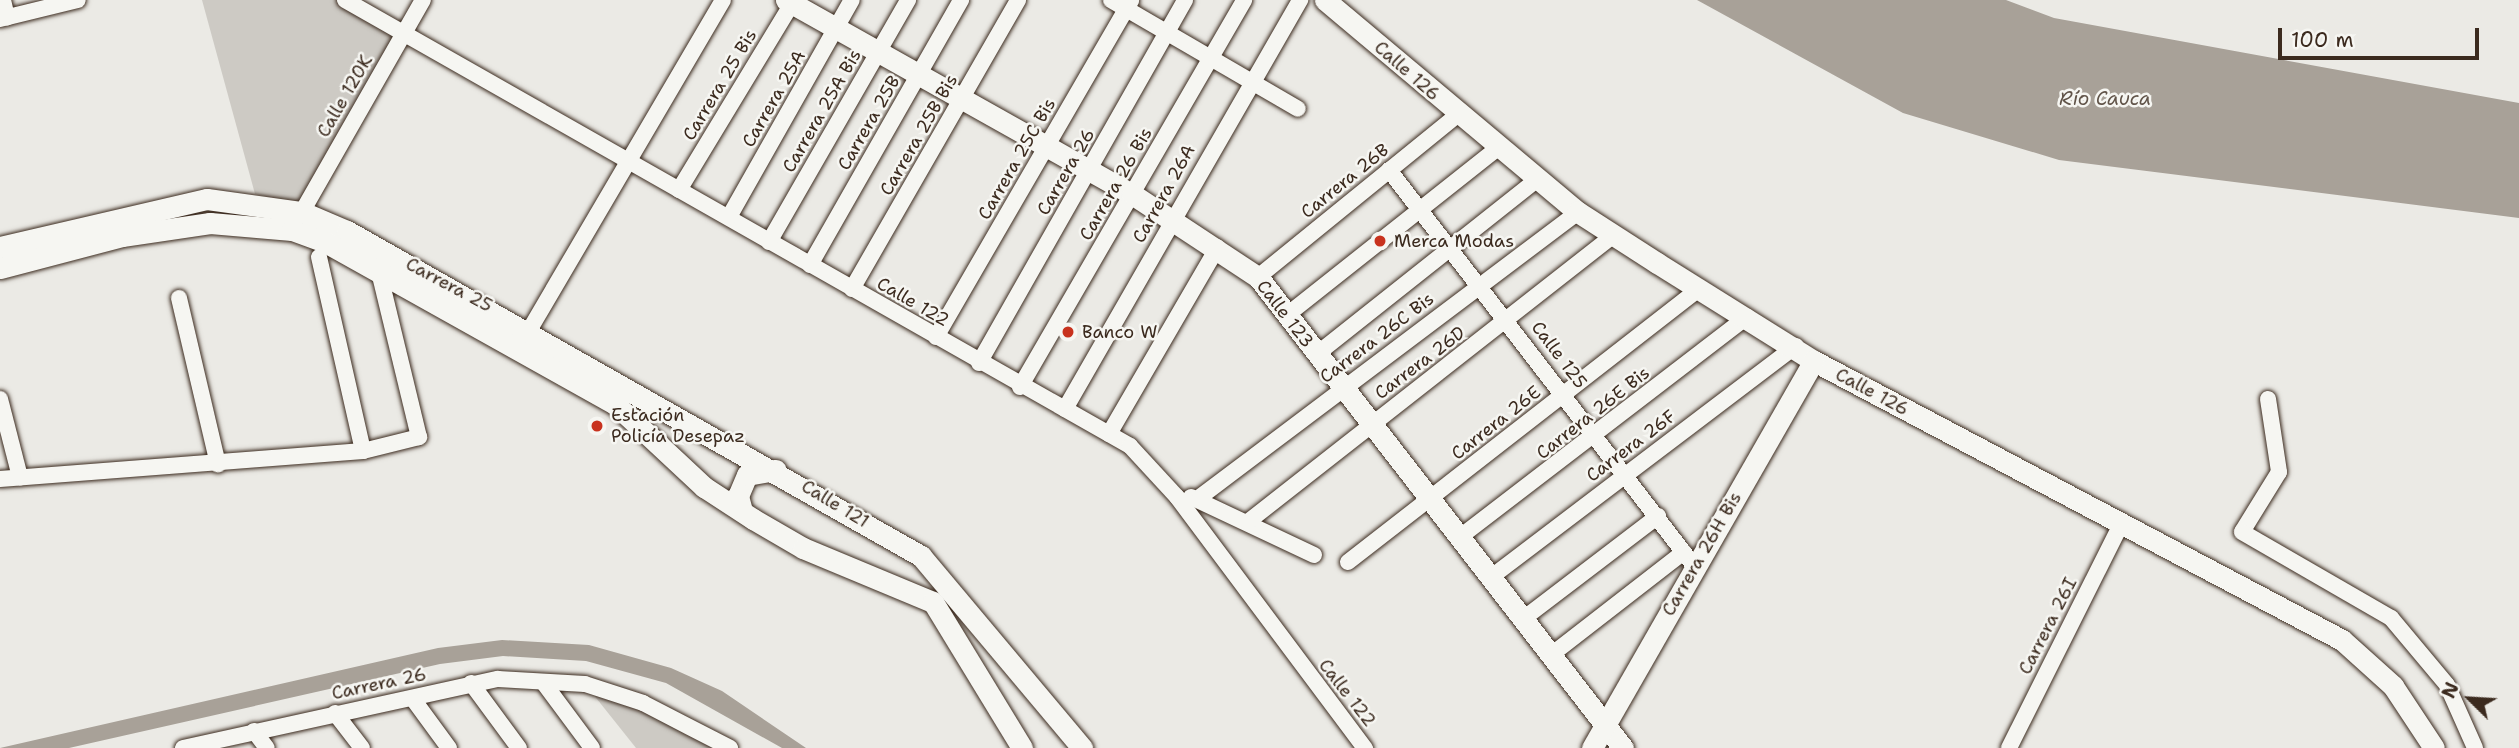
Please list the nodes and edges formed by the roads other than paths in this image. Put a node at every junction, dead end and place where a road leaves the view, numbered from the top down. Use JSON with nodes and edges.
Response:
{"nodes":[{"id":1,"x":3,"y":0,"type":"edge"},
{"id":2,"x":78,"y":0,"type":"edge"},
{"id":3,"x":345,"y":0,"type":"edge"},
{"id":4,"x":424,"y":0,"type":"edge"},
{"id":5,"x":723,"y":0,"type":"edge"},
{"id":6,"x":852,"y":0,"type":"edge"},
{"id":7,"x":908,"y":0,"type":"edge"},
{"id":8,"x":961,"y":0,"type":"edge"},
{"id":9,"x":1018,"y":0,"type":"edge"},
{"id":10,"x":1111,"y":0,"type":"edge"},
{"id":11,"x":1185,"y":0,"type":"edge"},
{"id":12,"x":1244,"y":0,"type":"edge"},
{"id":13,"x":1300,"y":0,"type":"edge"},
{"id":14,"x":1325,"y":0,"type":"edge"},
{"id":15,"x":791,"y":1,"type":"edge"},
{"id":16,"x":55,"y":3,"type":"edge"},
{"id":17,"x":1128,"y":4,"type":"edge"},
{"id":18,"x":4,"y":18,"type":"edge"},
{"id":19,"x":835,"y":30,"type":"junction"},
{"id":20,"x":1166,"y":32,"type":"junction"},
{"id":21,"x":404,"y":34,"type":"junction"},
{"id":22,"x":878,"y":54,"type":"junction"},
{"id":23,"x":1210,"y":59,"type":"junction"},
{"id":24,"x":916,"y":78,"type":"junction"},
{"id":25,"x":1249,"y":83,"type":"junction"},
{"id":26,"x":960,"y":102,"type":"junction"},
{"id":27,"x":1298,"y":109,"type":"dead end"},
{"id":28,"x":1457,"y":115,"type":"junction"},
{"id":29,"x":1046,"y":148,"type":"junction"},
{"id":30,"x":1498,"y":148,"type":"junction"},
{"id":31,"x":627,"y":161,"type":"junction"},
{"id":32,"x":1389,"y":170,"type":"junction"},
{"id":33,"x":1089,"y":171,"type":"junction"},
{"id":34,"x":1538,"y":179,"type":"junction"},
{"id":35,"x":679,"y":190,"type":"junction"},
{"id":36,"x":1132,"y":194,"type":"junction"},
{"id":37,"x":1420,"y":209,"type":"junction"},
{"id":38,"x":302,"y":212,"type":"junction"},
{"id":39,"x":1578,"y":212,"type":"junction"},
{"id":40,"x":729,"y":217,"type":"junction"},
{"id":41,"x":1172,"y":219,"type":"junction"},
{"id":42,"x":1614,"y":235,"type":"junction"},
{"id":43,"x":769,"y":242,"type":"junction"},
{"id":44,"x":0,"y":247,"type":"edge"},
{"id":45,"x":1218,"y":247,"type":"junction"},
{"id":46,"x":1450,"y":248,"type":"junction"},
{"id":47,"x":319,"y":257,"type":"dead end"},
{"id":48,"x":810,"y":265,"type":"junction"},
{"id":49,"x":0,"y":268,"type":"edge"},
{"id":50,"x":378,"y":268,"type":"junction"},
{"id":51,"x":1258,"y":277,"type":"junction"},
{"id":52,"x":1479,"y":285,"type":"junction"},
{"id":53,"x":1700,"y":288,"type":"junction"},
{"id":54,"x":852,"y":289,"type":"junction"},
{"id":55,"x":179,"y":298,"type":"dead end"},
{"id":56,"x":1287,"y":315,"type":"junction"},
{"id":57,"x":1747,"y":317,"type":"junction"},
{"id":58,"x":1509,"y":319,"type":"junction"},
{"id":59,"x":936,"y":337,"type":"junction"},
{"id":60,"x":525,"y":338,"type":"junction"},
{"id":61,"x":1796,"y":346,"type":"junction"},
{"id":62,"x":1317,"y":354,"type":"junction"},
{"id":63,"x":1814,"y":361,"type":"junction"},
{"id":64,"x":979,"y":363,"type":"junction"},
{"id":65,"x":1020,"y":387,"type":"junction"},
{"id":66,"x":1343,"y":387,"type":"junction"},
{"id":67,"x":1564,"y":394,"type":"junction"},
{"id":68,"x":0,"y":399,"type":"edge"},
{"id":69,"x":2268,"y":399,"type":"dead end"},
{"id":70,"x":1065,"y":409,"type":"junction"},
{"id":71,"x":1371,"y":425,"type":"junction"},
{"id":72,"x":1109,"y":434,"type":"junction"},
{"id":73,"x":1597,"y":436,"type":"junction"},
{"id":74,"x":363,"y":452,"type":"junction"},
{"id":75,"x":218,"y":464,"type":"junction"},
{"id":76,"x":776,"y":470,"type":"junction"},
{"id":77,"x":1626,"y":474,"type":"junction"},
{"id":78,"x":20,"y":478,"type":"junction"},
{"id":79,"x":0,"y":479,"type":"edge"},
{"id":80,"x":1177,"y":497,"type":"junction"},
{"id":81,"x":1200,"y":497,"type":"junction"},
{"id":82,"x":1430,"y":499,"type":"junction"},
{"id":83,"x":742,"y":511,"type":"junction"},
{"id":84,"x":1658,"y":516,"type":"junction"},
{"id":85,"x":1249,"y":521,"type":"junction"},
{"id":86,"x":2122,"y":522,"type":"junction"},
{"id":87,"x":1460,"y":537,"type":"junction"},
{"id":88,"x":1314,"y":555,"type":"dead end"},
{"id":89,"x":1690,"y":560,"type":"junction"},
{"id":90,"x":1348,"y":562,"type":"dead end"},
{"id":91,"x":1490,"y":578,"type":"junction"},
{"id":92,"x":1523,"y":619,"type":"junction"},
{"id":93,"x":1551,"y":655,"type":"junction"},
{"id":94,"x":544,"y":682,"type":"junction"},
{"id":95,"x":471,"y":683,"type":"junction"},
{"id":96,"x":413,"y":699,"type":"junction"},
{"id":97,"x":335,"y":713,"type":"junction"},
{"id":98,"x":1605,"y":725,"type":"junction"},
{"id":99,"x":254,"y":731,"type":"junction"},
{"id":100,"x":193,"y":747,"type":"edge"},
{"id":101,"x":267,"y":748,"type":"edge"},
{"id":102,"x":362,"y":748,"type":"edge"},
{"id":103,"x":449,"y":748,"type":"edge"},
{"id":104,"x":519,"y":748,"type":"edge"},
{"id":105,"x":592,"y":748,"type":"edge"},
{"id":106,"x":730,"y":748,"type":"edge"},
{"id":107,"x":1022,"y":748,"type":"edge"},
{"id":108,"x":1082,"y":748,"type":"edge"},
{"id":109,"x":1366,"y":748,"type":"edge"},
{"id":110,"x":1592,"y":748,"type":"edge"},
{"id":111,"x":1623,"y":748,"type":"edge"},
{"id":112,"x":2009,"y":748,"type":"edge"},
{"id":113,"x":2434,"y":748,"type":"edge"},
{"id":114,"x":2475,"y":748,"type":"edge"}],
"edges":[{"from":1,"to":18,"type":"street"},
{"from":2,"to":16,"type":"street"},
{"from":3,"to":21,"type":"street","name":"Calle 122"},
{"from":4,"to":21,"type":"street","name":"Calle 120K"},
{"from":5,"to":31,"type":"street"},
{"from":6,"to":19,"type":"street","name":"Carrera 25A"},
{"from":7,"to":22,"type":"street","name":"Carrera 25A Bis"},
{"from":8,"to":24,"type":"street","name":"Carrera 25B"},
{"from":9,"to":26,"type":"street","name":"Carrera 25B Bis"},
{"from":10,"to":17,"type":"street"},
{"from":11,"to":20,"type":"street","name":"Carrera 26"},
{"from":12,"to":23,"type":"street","name":"Carrera 26 Bis"},
{"from":13,"to":25,"type":"street","name":"Carrera 26A"},
{"from":14,"to":28,"type":"street","name":"Calle 126"},
{"from":15,"to":19,"type":"street","name":"Calle 123"},
{"from":15,"to":35,"type":"street","name":"Carrera 25 Bis"},
{"from":16,"to":18,"type":"street"},
{"from":17,"to":20,"type":"street"},
{"from":17,"to":29,"type":"street","name":"Carrera 25C Bis"},
{"from":19,"to":22,"type":"street","name":"Calle 123"},
{"from":19,"to":40,"type":"street","name":"Carrera 25A"},
{"from":20,"to":23,"type":"street"},
{"from":20,"to":33,"type":"street","name":"Carrera 26"},
{"from":21,"to":31,"type":"street","name":"Calle 122"},
{"from":21,"to":38,"type":"street","name":"Calle 120K"},
{"from":22,"to":24,"type":"street","name":"Calle 123"},
{"from":22,"to":43,"type":"street","name":"Carrera 25A Bis"},
{"from":23,"to":25,"type":"street"},
{"from":23,"to":36,"type":"street","name":"Carrera 26 Bis"},
{"from":24,"to":26,"type":"street","name":"Calle 123"},
{"from":24,"to":48,"type":"street","name":"Carrera 25B"},
{"from":25,"to":27,"type":"street"},
{"from":25,"to":41,"type":"street","name":"Carrera 26A"},
{"from":26,"to":29,"type":"street","name":"Calle 123"},
{"from":26,"to":54,"type":"street","name":"Carrera 25B Bis"},
{"from":28,"to":30,"type":"street","name":"Calle 126"},
{"from":28,"to":32,"type":"street","name":"Carrera 26B"},
{"from":29,"to":33,"type":"street","name":"Calle 123"},
{"from":29,"to":59,"type":"street","name":"Carrera 25C Bis"},
{"from":30,"to":34,"type":"street","name":"Calle 126"},
{"from":30,"to":37,"type":"street"},
{"from":31,"to":35,"type":"street","name":"Calle 122"},
{"from":31,"to":60,"type":"street"},
{"from":32,"to":37,"type":"street","name":"Calle 125"},
{"from":32,"to":51,"type":"street","name":"Carrera 26B"},
{"from":33,"to":36,"type":"street","name":"Calle 123"},
{"from":33,"to":64,"type":"street","name":"Carrera 26"},
{"from":34,"to":39,"type":"street","name":"Calle 126"},
{"from":34,"to":46,"type":"street"},
{"from":35,"to":40,"type":"street","name":"Calle 122"},
{"from":36,"to":41,"type":"street","name":"Calle 123"},
{"from":36,"to":65,"type":"street","name":"Carrera 26 Bis"},
{"from":37,"to":46,"type":"street","name":"Calle 125"},
{"from":37,"to":56,"type":"street"},
{"from":38,"to":44,"type":"street","name":"Carrera 25"},
{"from":38,"to":60,"type":"street","name":"Carrera 25"},
{"from":39,"to":42,"type":"street","name":"Calle 126"},
{"from":39,"to":52,"type":"street","name":"Carrera 26C Bis"},
{"from":40,"to":43,"type":"street","name":"Calle 122"},
{"from":41,"to":45,"type":"street","name":"Calle 123"},
{"from":41,"to":70,"type":"street","name":"Carrera 26A"},
{"from":42,"to":53,"type":"street","name":"Calle 126"},
{"from":42,"to":58,"type":"street","name":"Carrera 26D"},
{"from":43,"to":48,"type":"street","name":"Calle 122"},
{"from":45,"to":51,"type":"street","name":"Calle 123"},
{"from":45,"to":72,"type":"street"},
{"from":46,"to":52,"type":"street","name":"Calle 125"},
{"from":46,"to":62,"type":"street"},
{"from":47,"to":74,"type":"street"},
{"from":48,"to":54,"type":"street","name":"Calle 122"},
{"from":49,"to":50,"type":"street","name":"Carrera 25"},
{"from":50,"to":60,"type":"street","name":"Carrera 25"},
{"from":50,"to":74,"type":"street"},
{"from":51,"to":56,"type":"street","name":"Calle 123"},
{"from":52,"to":58,"type":"street","name":"Calle 125"},
{"from":52,"to":66,"type":"street","name":"Carrera 26C Bis"},
{"from":53,"to":57,"type":"street","name":"Calle 126"},
{"from":53,"to":67,"type":"street","name":"Carrera 26E"},
{"from":54,"to":59,"type":"street","name":"Calle 122"},
{"from":55,"to":75,"type":"street"},
{"from":56,"to":62,"type":"street","name":"Calle 123"},
{"from":57,"to":61,"type":"street","name":"Calle 126"},
{"from":57,"to":73,"type":"street","name":"Carrera 26E Bis"},
{"from":58,"to":67,"type":"street","name":"Calle 125"},
{"from":58,"to":71,"type":"street","name":"Carrera 26D"},
{"from":59,"to":64,"type":"street","name":"Calle 122"},
{"from":60,"to":76,"type":"street","name":"Calle 121"},
{"from":60,"to":83,"type":"street"},
{"from":61,"to":63,"type":"street","name":"Calle 126"},
{"from":61,"to":77,"type":"street","name":"Carrera 26F"},
{"from":62,"to":66,"type":"street","name":"Calle 123"},
{"from":63,"to":86,"type":"street","name":"Calle 126"},
{"from":63,"to":89,"type":"street","name":"Carrera 26H Bis"},
{"from":64,"to":65,"type":"street","name":"Calle 122"},
{"from":65,"to":70,"type":"street","name":"Calle 122"},
{"from":66,"to":71,"type":"street","name":"Calle 123"},
{"from":66,"to":81,"type":"street","name":"Carrera 26C Bis"},
{"from":67,"to":73,"type":"street","name":"Calle 125"},
{"from":67,"to":82,"type":"street","name":"Carrera 26E"},
{"from":68,"to":78,"type":"street"},
{"from":69,"to":114,"type":"street"},
{"from":70,"to":72,"type":"street","name":"Calle 122"},
{"from":71,"to":82,"type":"street","name":"Calle 123"},
{"from":71,"to":85,"type":"street","name":"Carrera 26D"},
{"from":72,"to":80,"type":"street","name":"Calle 122"},
{"from":73,"to":77,"type":"street","name":"Calle 125"},
{"from":73,"to":87,"type":"street","name":"Carrera 26E Bis"},
{"from":74,"to":75,"type":"street"},
{"from":75,"to":78,"type":"street"},
{"from":76,"to":83,"type":"street"},
{"from":76,"to":108,"type":"street","name":"Calle 121"},
{"from":77,"to":84,"type":"street","name":"Calle 125"},
{"from":77,"to":91,"type":"street","name":"Carrera 26F"},
{"from":78,"to":79,"type":"street"},
{"from":80,"to":81,"type":"street"},
{"from":80,"to":109,"type":"street","name":"Calle 122"},
{"from":81,"to":85,"type":"street"},
{"from":82,"to":87,"type":"street","name":"Calle 123"},
{"from":82,"to":90,"type":"street","name":"Carrera 26E"},
{"from":83,"to":107,"type":"street"},
{"from":84,"to":89,"type":"street","name":"Calle 125"},
{"from":84,"to":92,"type":"street"},
{"from":85,"to":88,"type":"street"},
{"from":86,"to":112,"type":"street","name":"Carrera 26I"},
{"from":86,"to":113,"type":"street","name":"Calle 126"},
{"from":87,"to":91,"type":"street","name":"Calle 123"},
{"from":89,"to":93,"type":"street"},
{"from":89,"to":98,"type":"street","name":"Carrera 26H Bis"},
{"from":91,"to":92,"type":"street","name":"Calle 123"},
{"from":92,"to":93,"type":"street","name":"Calle 123"},
{"from":93,"to":98,"type":"street","name":"Calle 123"},
{"from":94,"to":95,"type":"street","name":"Carrera 26"},
{"from":94,"to":105,"type":"street"},
{"from":94,"to":106,"type":"street","name":"Carrera 26"},
{"from":95,"to":96,"type":"street","name":"Carrera 26"},
{"from":95,"to":104,"type":"street"},
{"from":96,"to":97,"type":"street","name":"Carrera 26"},
{"from":96,"to":103,"type":"street"},
{"from":97,"to":99,"type":"street","name":"Carrera 26"},
{"from":97,"to":102,"type":"street"},
{"from":98,"to":110,"type":"street","name":"Carrera 26H Bis"},
{"from":98,"to":111,"type":"street","name":"Calle 123"},
{"from":99,"to":100,"type":"street","name":"Carrera 26"},
{"from":99,"to":101,"type":"street"}]}
